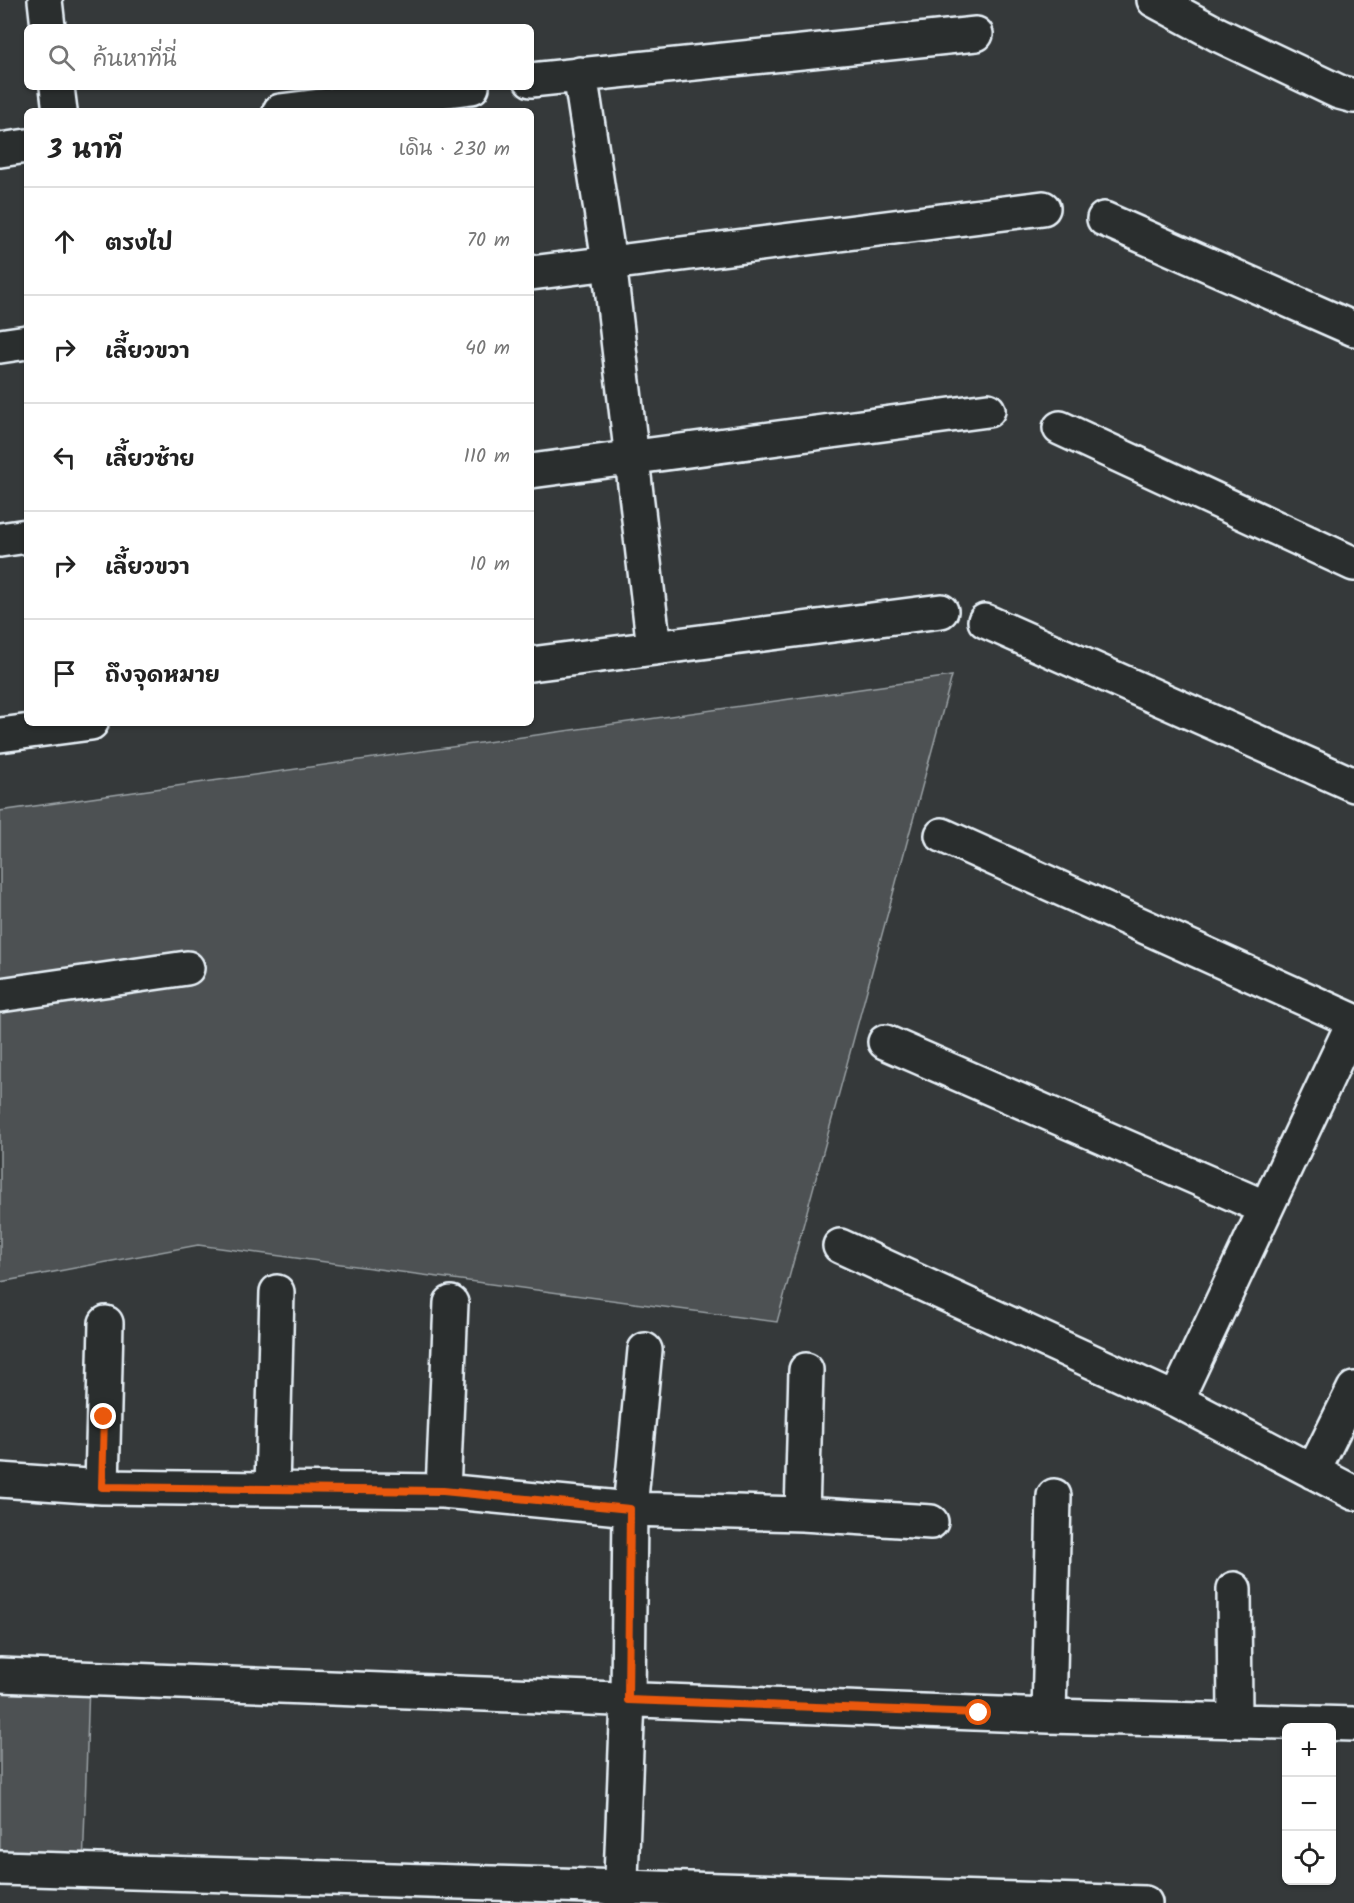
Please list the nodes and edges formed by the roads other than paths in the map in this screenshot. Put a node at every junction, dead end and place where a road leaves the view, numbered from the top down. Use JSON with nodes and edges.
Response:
{"nodes":[{"id":1,"x":45,"y":0,"type":"edge"},
{"id":2,"x":1157,"y":1,"type":"edge"},
{"id":3,"x":48,"y":24,"type":"edge"},
{"id":4,"x":976,"y":34,"type":"dead end"},
{"id":5,"x":580,"y":74,"type":"junction"},
{"id":6,"x":534,"y":80,"type":"edge"},
{"id":7,"x":57,"y":90,"type":"edge"},
{"id":8,"x":448,"y":90,"type":"edge"},
{"id":9,"x":1354,"y":96,"type":"edge"},
{"id":10,"x":60,"y":108,"type":"edge"},
{"id":11,"x":304,"y":108,"type":"edge"},
{"id":12,"x":24,"y":146,"type":"edge"},
{"id":13,"x":0,"y":150,"type":"edge"},
{"id":14,"x":1043,"y":208,"type":"dead end"},
{"id":15,"x":1104,"y":219,"type":"dead end"},
{"id":16,"x":609,"y":262,"type":"junction"},
{"id":17,"x":534,"y":273,"type":"edge"},
{"id":18,"x":1354,"y":329,"type":"edge"},
{"id":19,"x":24,"y":342,"type":"edge"},
{"id":20,"x":0,"y":346,"type":"edge"},
{"id":21,"x":988,"y":411,"type":"dead end"},
{"id":22,"x":1060,"y":428,"type":"dead end"},
{"id":23,"x":631,"y":459,"type":"junction"},
{"id":24,"x":534,"y":471,"type":"edge"},
{"id":25,"x":24,"y":536,"type":"edge"},
{"id":26,"x":0,"y":540,"type":"edge"},
{"id":27,"x":1354,"y":564,"type":"edge"},
{"id":28,"x":941,"y":611,"type":"dead end"},
{"id":29,"x":985,"y":621,"type":"dead end"},
{"id":30,"x":654,"y":648,"type":"junction"},
{"id":31,"x":534,"y":664,"type":"edge"},
{"id":32,"x":68,"y":726,"type":"edge"},
{"id":33,"x":0,"y":735,"type":"edge"},
{"id":34,"x":1354,"y":785,"type":"edge"},
{"id":35,"x":942,"y":835,"type":"dead end"},
{"id":36,"x":187,"y":968,"type":"dead end"},
{"id":37,"x":0,"y":995,"type":"edge"},
{"id":38,"x":1354,"y":1021,"type":"edge"},
{"id":39,"x":885,"y":1042,"type":"dead end"},
{"id":40,"x":1266,"y":1208,"type":"junction"},
{"id":41,"x":840,"y":1246,"type":"dead end"},
{"id":42,"x":277,"y":1292,"type":"dead end"},
{"id":43,"x":451,"y":1303,"type":"dead end"},
{"id":44,"x":106,"y":1323,"type":"dead end"},
{"id":45,"x":645,"y":1350,"type":"dead end"},
{"id":46,"x":806,"y":1370,"type":"dead end"},
{"id":47,"x":1354,"y":1389,"type":"edge"},
{"id":48,"x":1176,"y":1400,"type":"junction"},
{"id":49,"x":1313,"y":1472,"type":"junction"},
{"id":50,"x":0,"y":1480,"type":"edge"},
{"id":51,"x":102,"y":1487,"type":"junction"},
{"id":52,"x":272,"y":1488,"type":"junction"},
{"id":53,"x":443,"y":1491,"type":"junction"},
{"id":54,"x":1354,"y":1493,"type":"edge"},
{"id":55,"x":1054,"y":1496,"type":"dead end"},
{"id":56,"x":630,"y":1509,"type":"junction"},
{"id":57,"x":802,"y":1514,"type":"junction"},
{"id":58,"x":931,"y":1522,"type":"dead end"},
{"id":59,"x":1234,"y":1589,"type":"dead end"},
{"id":60,"x":0,"y":1675,"type":"edge"},
{"id":61,"x":628,"y":1700,"type":"junction"},
{"id":62,"x":1049,"y":1716,"type":"junction"},
{"id":63,"x":1235,"y":1721,"type":"junction"},
{"id":64,"x":1354,"y":1724,"type":"edge"},
{"id":65,"x":0,"y":1869,"type":"edge"},
{"id":66,"x":620,"y":1895,"type":"edge"},
{"id":67,"x":1145,"y":1903,"type":"edge"}],
"edges":[{"from":1,"to":3,"type":"street"},
{"from":2,"to":9,"type":"street"},
{"from":4,"to":5,"type":"street"},
{"from":5,"to":6,"type":"street"},
{"from":5,"to":16,"type":"street"},
{"from":7,"to":10,"type":"street"},
{"from":8,"to":11,"type":"street"},
{"from":12,"to":13,"type":"street"},
{"from":14,"to":16,"type":"street"},
{"from":15,"to":18,"type":"street"},
{"from":16,"to":17,"type":"street"},
{"from":16,"to":23,"type":"street"},
{"from":19,"to":20,"type":"street"},
{"from":21,"to":23,"type":"street"},
{"from":22,"to":27,"type":"street"},
{"from":23,"to":24,"type":"street"},
{"from":23,"to":30,"type":"street"},
{"from":25,"to":26,"type":"street"},
{"from":28,"to":30,"type":"street"},
{"from":29,"to":34,"type":"street"},
{"from":30,"to":31,"type":"street"},
{"from":32,"to":33,"type":"street"},
{"from":35,"to":38,"type":"street"},
{"from":36,"to":37,"type":"street"},
{"from":38,"to":40,"type":"street"},
{"from":39,"to":40,"type":"street"},
{"from":40,"to":48,"type":"street"},
{"from":41,"to":48,"type":"street"},
{"from":42,"to":52,"type":"street"},
{"from":43,"to":53,"type":"street"},
{"from":44,"to":51,"type":"street"},
{"from":45,"to":56,"type":"street"},
{"from":46,"to":57,"type":"street"},
{"from":47,"to":49,"type":"street"},
{"from":48,"to":49,"type":"street"},
{"from":49,"to":54,"type":"street"},
{"from":50,"to":51,"type":"street"},
{"from":51,"to":52,"type":"street"},
{"from":52,"to":53,"type":"street"},
{"from":53,"to":56,"type":"street"},
{"from":55,"to":62,"type":"street"},
{"from":56,"to":57,"type":"street"},
{"from":56,"to":61,"type":"street"},
{"from":57,"to":58,"type":"street"},
{"from":59,"to":63,"type":"street"},
{"from":60,"to":61,"type":"street"},
{"from":61,"to":62,"type":"street"},
{"from":61,"to":66,"type":"street"},
{"from":62,"to":63,"type":"street"},
{"from":63,"to":64,"type":"street"},
{"from":65,"to":66,"type":"street"},
{"from":66,"to":67,"type":"street"}]}
